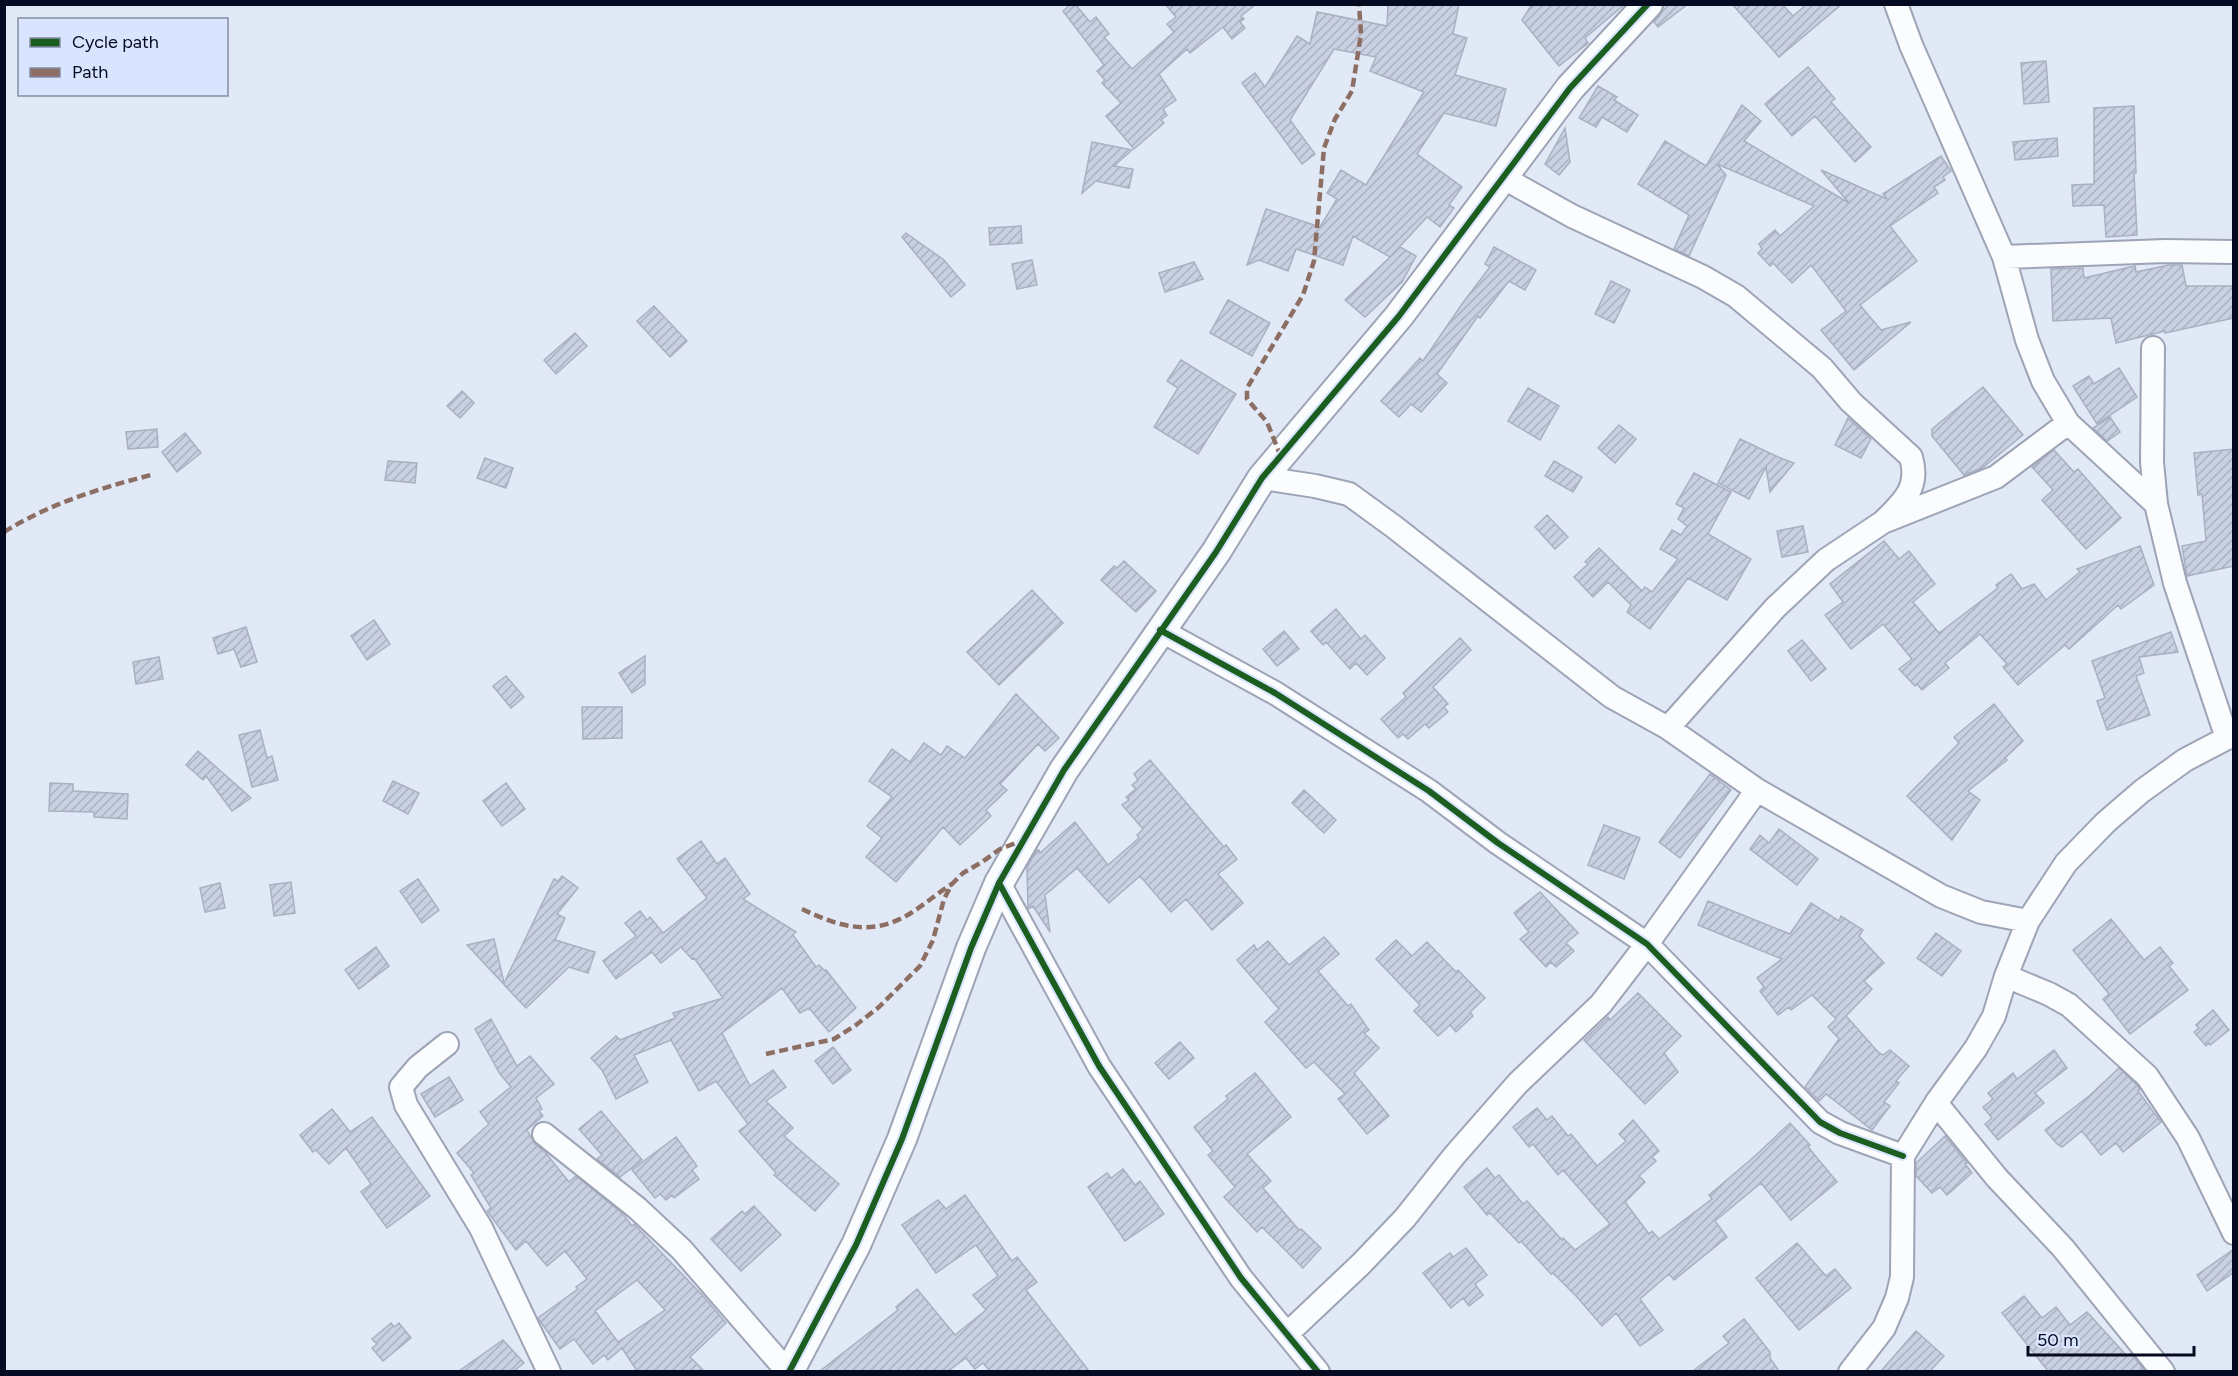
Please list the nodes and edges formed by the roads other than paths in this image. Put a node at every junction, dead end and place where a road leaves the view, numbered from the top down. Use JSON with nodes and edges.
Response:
{"nodes":[{"id":1,"x":1648,"y":4,"type":"edge"},
{"id":2,"x":1896,"y":4,"type":"edge"},
{"id":3,"x":1502,"y":177,"type":"junction"},
{"id":4,"x":2234,"y":252,"type":"edge"},
{"id":5,"x":2004,"y":257,"type":"junction"},
{"id":6,"x":2153,"y":348,"type":"dead end"},
{"id":7,"x":2068,"y":423,"type":"junction"},
{"id":8,"x":1262,"y":478,"type":"junction"},
{"id":9,"x":2156,"y":504,"type":"junction"},
{"id":10,"x":1883,"y":522,"type":"junction"},
{"id":11,"x":1160,"y":630,"type":"junction"},
{"id":12,"x":1668,"y":729,"type":"junction"},
{"id":13,"x":2230,"y":738,"type":"edge"},
{"id":14,"x":1757,"y":790,"type":"junction"},
{"id":15,"x":999,"y":883,"type":"junction"},
{"id":16,"x":2028,"y":921,"type":"junction"},
{"id":17,"x":1647,"y":944,"type":"junction"},
{"id":18,"x":2006,"y":976,"type":"junction"},
{"id":19,"x":447,"y":1044,"type":"dead end"},
{"id":20,"x":1936,"y":1103,"type":"junction"},
{"id":21,"x":544,"y":1134,"type":"dead end"},
{"id":22,"x":1903,"y":1156,"type":"junction"},
{"id":23,"x":2234,"y":1233,"type":"edge"},
{"id":24,"x":1287,"y":1334,"type":"junction"},
{"id":25,"x":549,"y":1371,"type":"edge"},
{"id":26,"x":788,"y":1371,"type":"edge"},
{"id":27,"x":1317,"y":1371,"type":"edge"},
{"id":28,"x":1850,"y":1371,"type":"edge"},
{"id":29,"x":2163,"y":1371,"type":"edge"}],
"edges":[{"from":1,"to":3,"type":"street"},
{"from":2,"to":5,"type":"street"},
{"from":3,"to":8,"type":"street"},
{"from":3,"to":10,"type":"street"},
{"from":4,"to":5,"type":"street"},
{"from":5,"to":7,"type":"street"},
{"from":6,"to":9,"type":"street"},
{"from":7,"to":9,"type":"street"},
{"from":7,"to":10,"type":"street"},
{"from":8,"to":11,"type":"street"},
{"from":8,"to":12,"type":"street"},
{"from":9,"to":13,"type":"street"},
{"from":10,"to":12,"type":"street"},
{"from":11,"to":15,"type":"street"},
{"from":11,"to":17,"type":"street"},
{"from":12,"to":14,"type":"street"},
{"from":13,"to":16,"type":"street"},
{"from":14,"to":16,"type":"street"},
{"from":14,"to":17,"type":"street"},
{"from":15,"to":24,"type":"street"},
{"from":15,"to":26,"type":"street"},
{"from":16,"to":18,"type":"street"},
{"from":17,"to":22,"type":"street"},
{"from":17,"to":24,"type":"street"},
{"from":18,"to":20,"type":"street"},
{"from":18,"to":23,"type":"street"},
{"from":19,"to":25,"type":"street"},
{"from":20,"to":22,"type":"street"},
{"from":20,"to":29,"type":"street"},
{"from":21,"to":26,"type":"street"},
{"from":22,"to":28,"type":"street"},
{"from":24,"to":27,"type":"street"}]}
